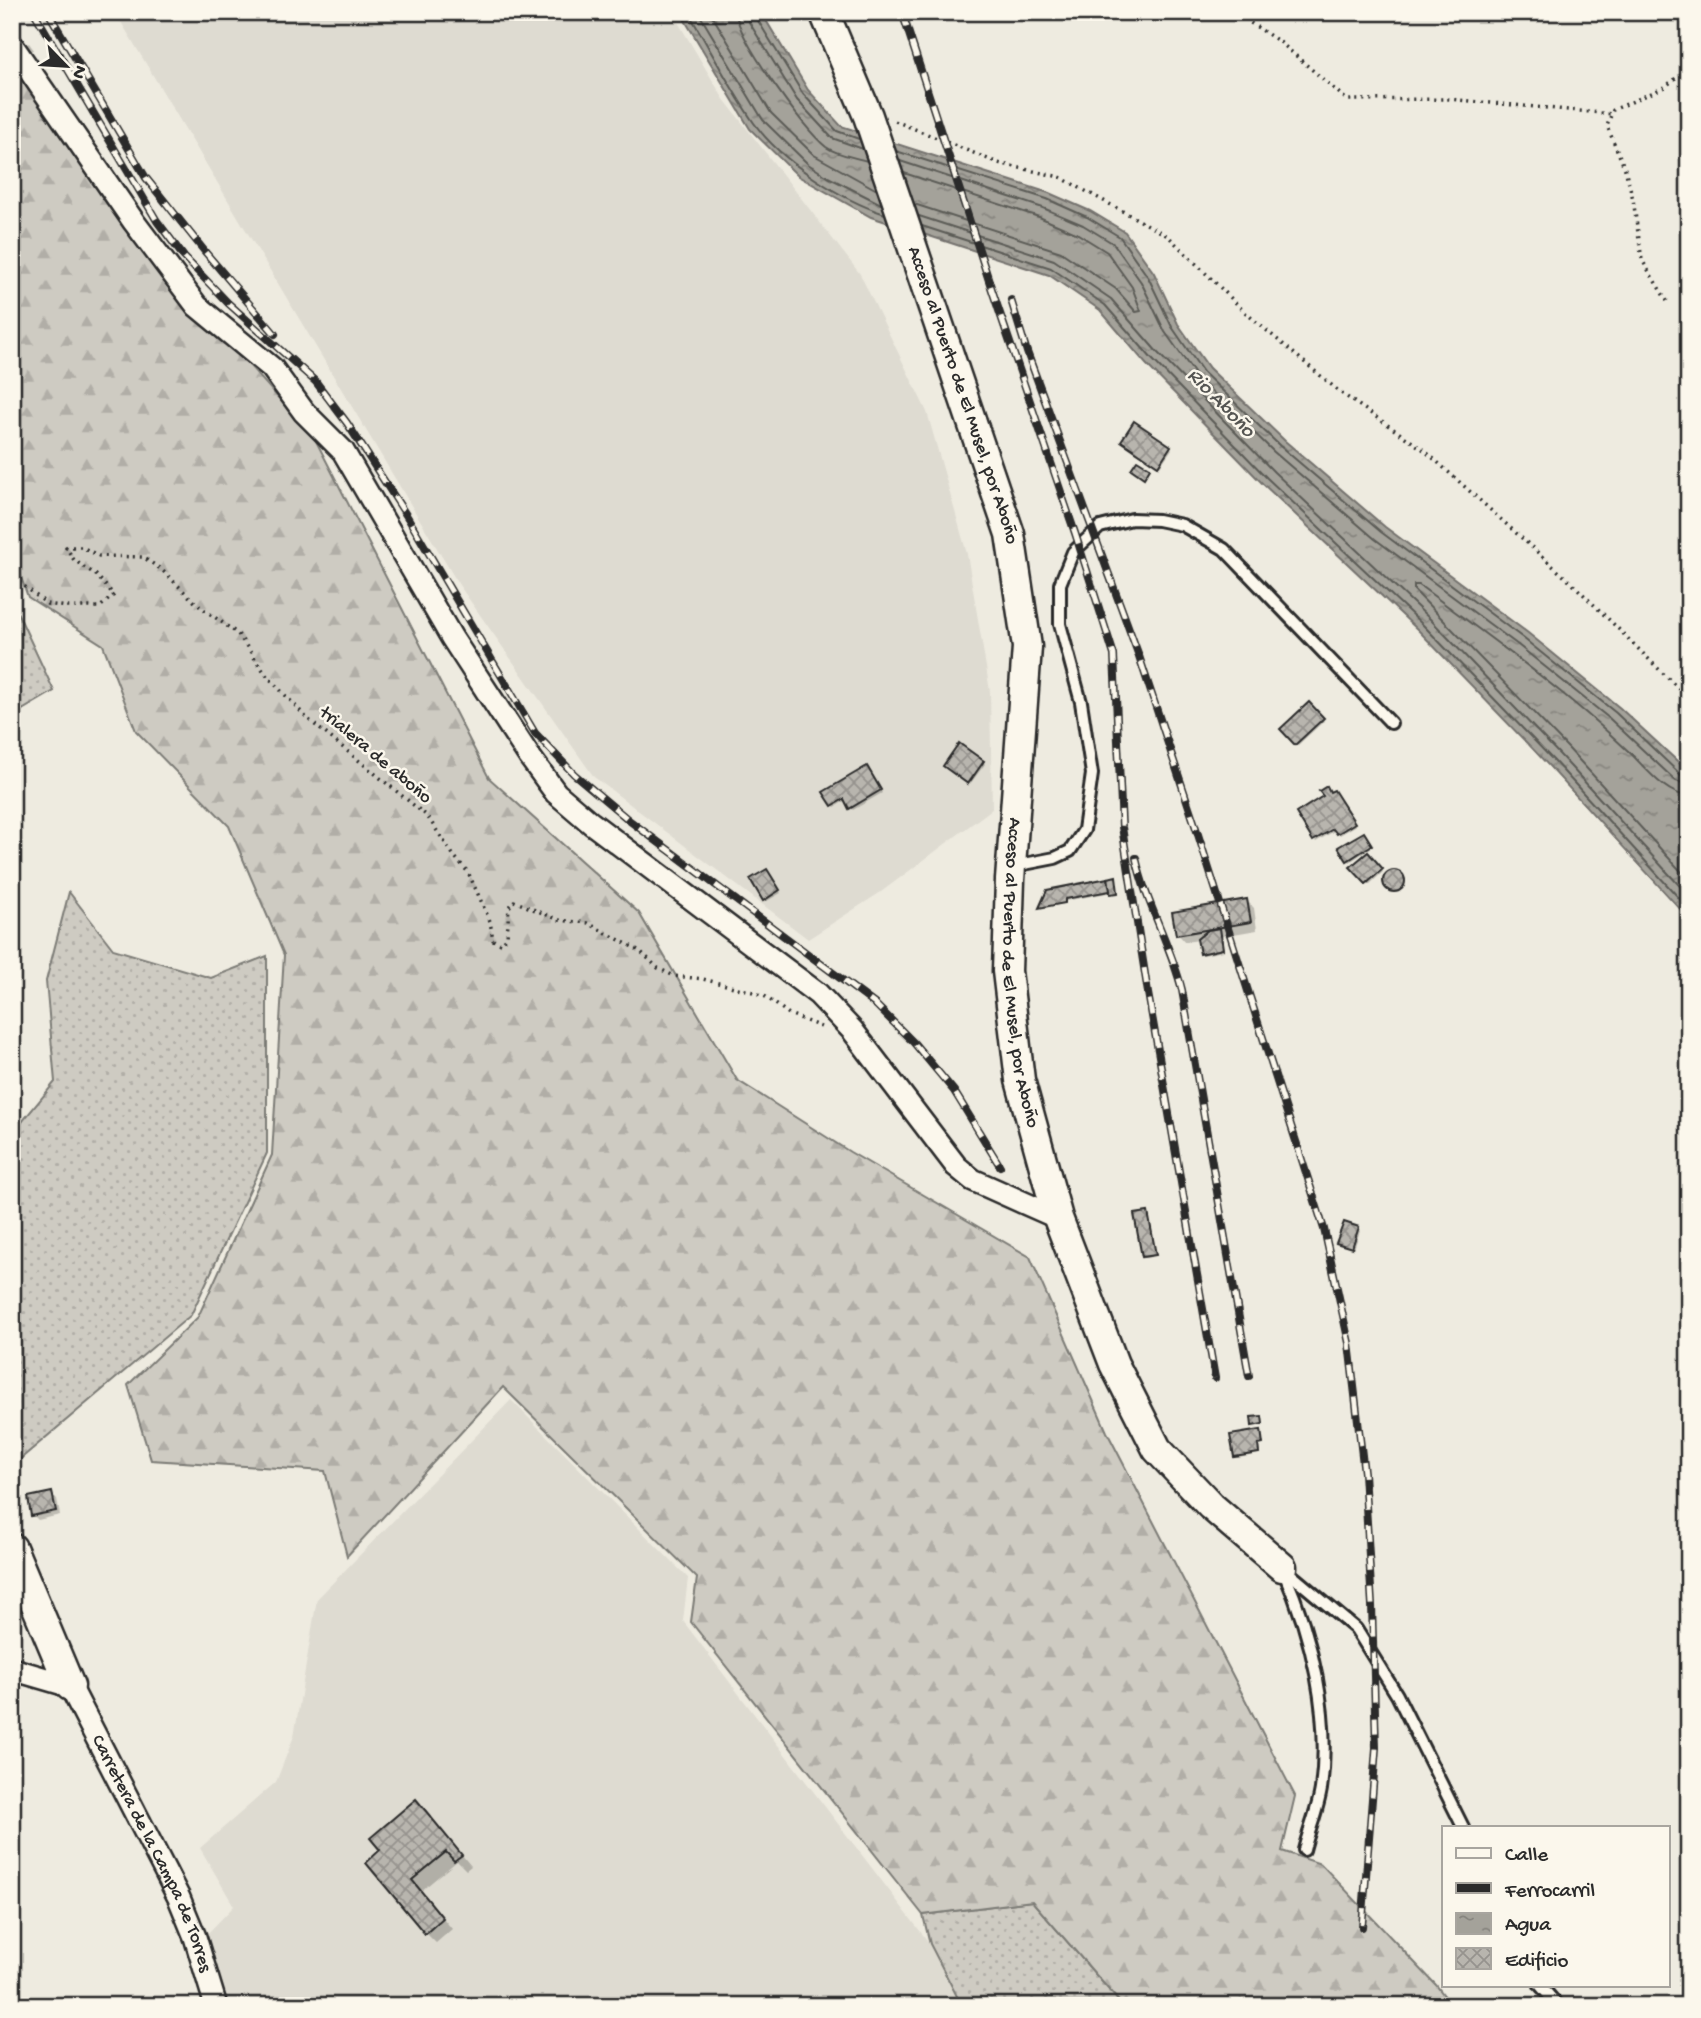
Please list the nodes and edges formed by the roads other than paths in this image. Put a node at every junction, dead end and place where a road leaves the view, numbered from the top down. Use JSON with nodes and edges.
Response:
{"nodes":[{"id":1,"x":824,"y":12,"type":"edge"},
{"id":2,"x":12,"y":45,"type":"edge"},
{"id":3,"x":1391,"y":723,"type":"dead end"},
{"id":4,"x":1011,"y":866,"type":"junction"},
{"id":5,"x":1058,"y":1218,"type":"junction"},
{"id":6,"x":12,"y":1548,"type":"edge"},
{"id":7,"x":1282,"y":1567,"type":"junction"},
{"id":8,"x":12,"y":1669,"type":"edge"},
{"id":9,"x":74,"y":1695,"type":"junction"},
{"id":10,"x":1462,"y":1826,"type":"edge"},
{"id":11,"x":1304,"y":1850,"type":"dead end"},
{"id":12,"x":1541,"y":1986,"type":"edge"},
{"id":13,"x":216,"y":2006,"type":"edge"},
{"id":14,"x":1558,"y":2006,"type":"edge"}],
"edges":[{"from":1,"to":4,"type":"street","name":"Acceso al Puerto de El Musel, por Aboño"},
{"from":2,"to":5,"type":"street"},
{"from":3,"to":4,"type":"lane"},
{"from":4,"to":5,"type":"street","name":"Acceso al Puerto de El Musel, por Aboño"},
{"from":5,"to":7,"type":"street","name":"Acceso al Puerto de El Musel, por Aboño"},
{"from":6,"to":9,"type":"street"},
{"from":7,"to":10,"type":"lane","name":"Acceso al Puerto de El Musel, por Aboño"},
{"from":7,"to":11,"type":"lane"},
{"from":8,"to":9,"type":"street"},
{"from":9,"to":13,"type":"street","name":"Carretera de la Campa de Torres"},
{"from":12,"to":14,"type":"lane"}]}
